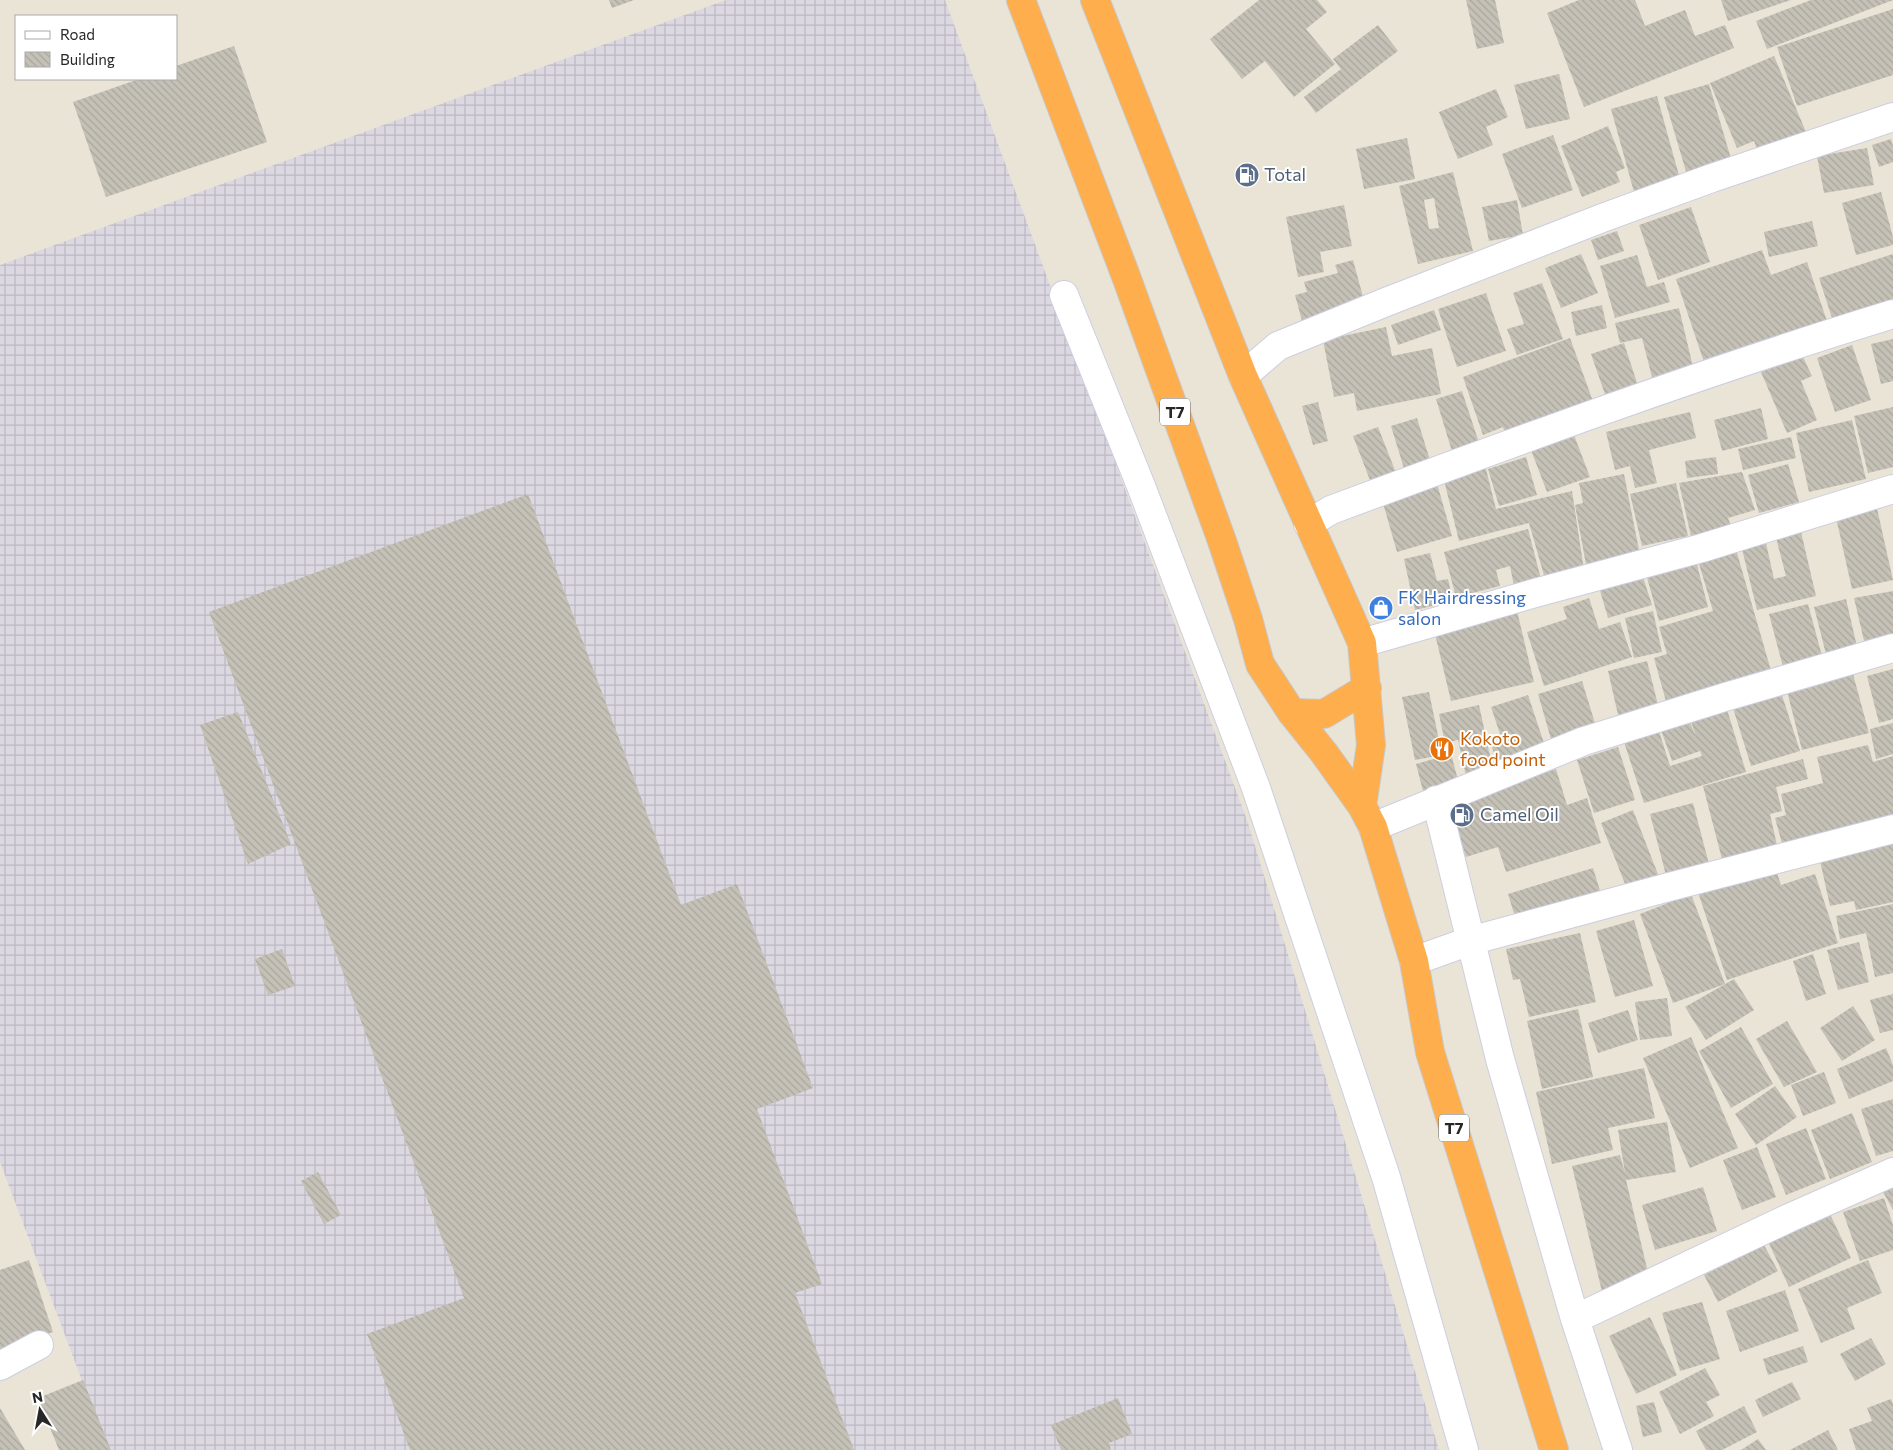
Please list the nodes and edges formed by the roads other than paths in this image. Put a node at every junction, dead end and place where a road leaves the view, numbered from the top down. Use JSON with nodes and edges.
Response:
{"nodes":[{"id":1,"x":1021,"y":0,"type":"edge"},
{"id":2,"x":1095,"y":0,"type":"edge"},
{"id":3,"x":1893,"y":117,"type":"edge"},
{"id":4,"x":1064,"y":295,"type":"dead end"},
{"id":5,"x":1893,"y":314,"type":"edge"},
{"id":6,"x":1243,"y":376,"type":"junction"},
{"id":7,"x":1893,"y":489,"type":"edge"},
{"id":8,"x":1308,"y":524,"type":"junction"},
{"id":9,"x":1362,"y":644,"type":"junction"},
{"id":10,"x":1893,"y":648,"type":"edge"},
{"id":11,"x":1366,"y":688,"type":"junction"},
{"id":12,"x":1292,"y":713,"type":"junction"},
{"id":13,"x":1436,"y":800,"type":"junction"},
{"id":14,"x":1368,"y":816,"type":"junction"},
{"id":15,"x":1893,"y":829,"type":"edge"},
{"id":16,"x":1470,"y":941,"type":"junction"},
{"id":17,"x":1414,"y":961,"type":"junction"},
{"id":18,"x":1893,"y":1172,"type":"edge"},
{"id":19,"x":1575,"y":1319,"type":"junction"},
{"id":20,"x":39,"y":1345,"type":"dead end"},
{"id":21,"x":0,"y":1366,"type":"edge"},
{"id":22,"x":1464,"y":1450,"type":"edge"},
{"id":23,"x":1554,"y":1450,"type":"edge"},
{"id":24,"x":1618,"y":1450,"type":"edge"}],
"edges":[{"from":1,"to":12,"type":"highway","number":"T7"},
{"from":2,"to":6,"type":"highway","number":"T7"},
{"from":3,"to":6,"type":"street"},
{"from":4,"to":22,"type":"street"},
{"from":5,"to":8,"type":"street"},
{"from":6,"to":8,"type":"highway","number":"T7"},
{"from":7,"to":9,"type":"street"},
{"from":8,"to":9,"type":"highway","number":"T7"},
{"from":9,"to":11,"type":"highway","number":"T7"},
{"from":10,"to":13,"type":"street"},
{"from":11,"to":12,"type":"highway"},
{"from":11,"to":14,"type":"highway","number":"T7"},
{"from":12,"to":14,"type":"highway","number":"T7"},
{"from":13,"to":14,"type":"street"},
{"from":13,"to":16,"type":"street"},
{"from":14,"to":17,"type":"highway","number":"T7"},
{"from":15,"to":16,"type":"street"},
{"from":16,"to":17,"type":"street"},
{"from":16,"to":19,"type":"street"},
{"from":17,"to":23,"type":"highway","number":"T7"},
{"from":18,"to":19,"type":"street"},
{"from":19,"to":24,"type":"street"},
{"from":20,"to":21,"type":"street"}]}
